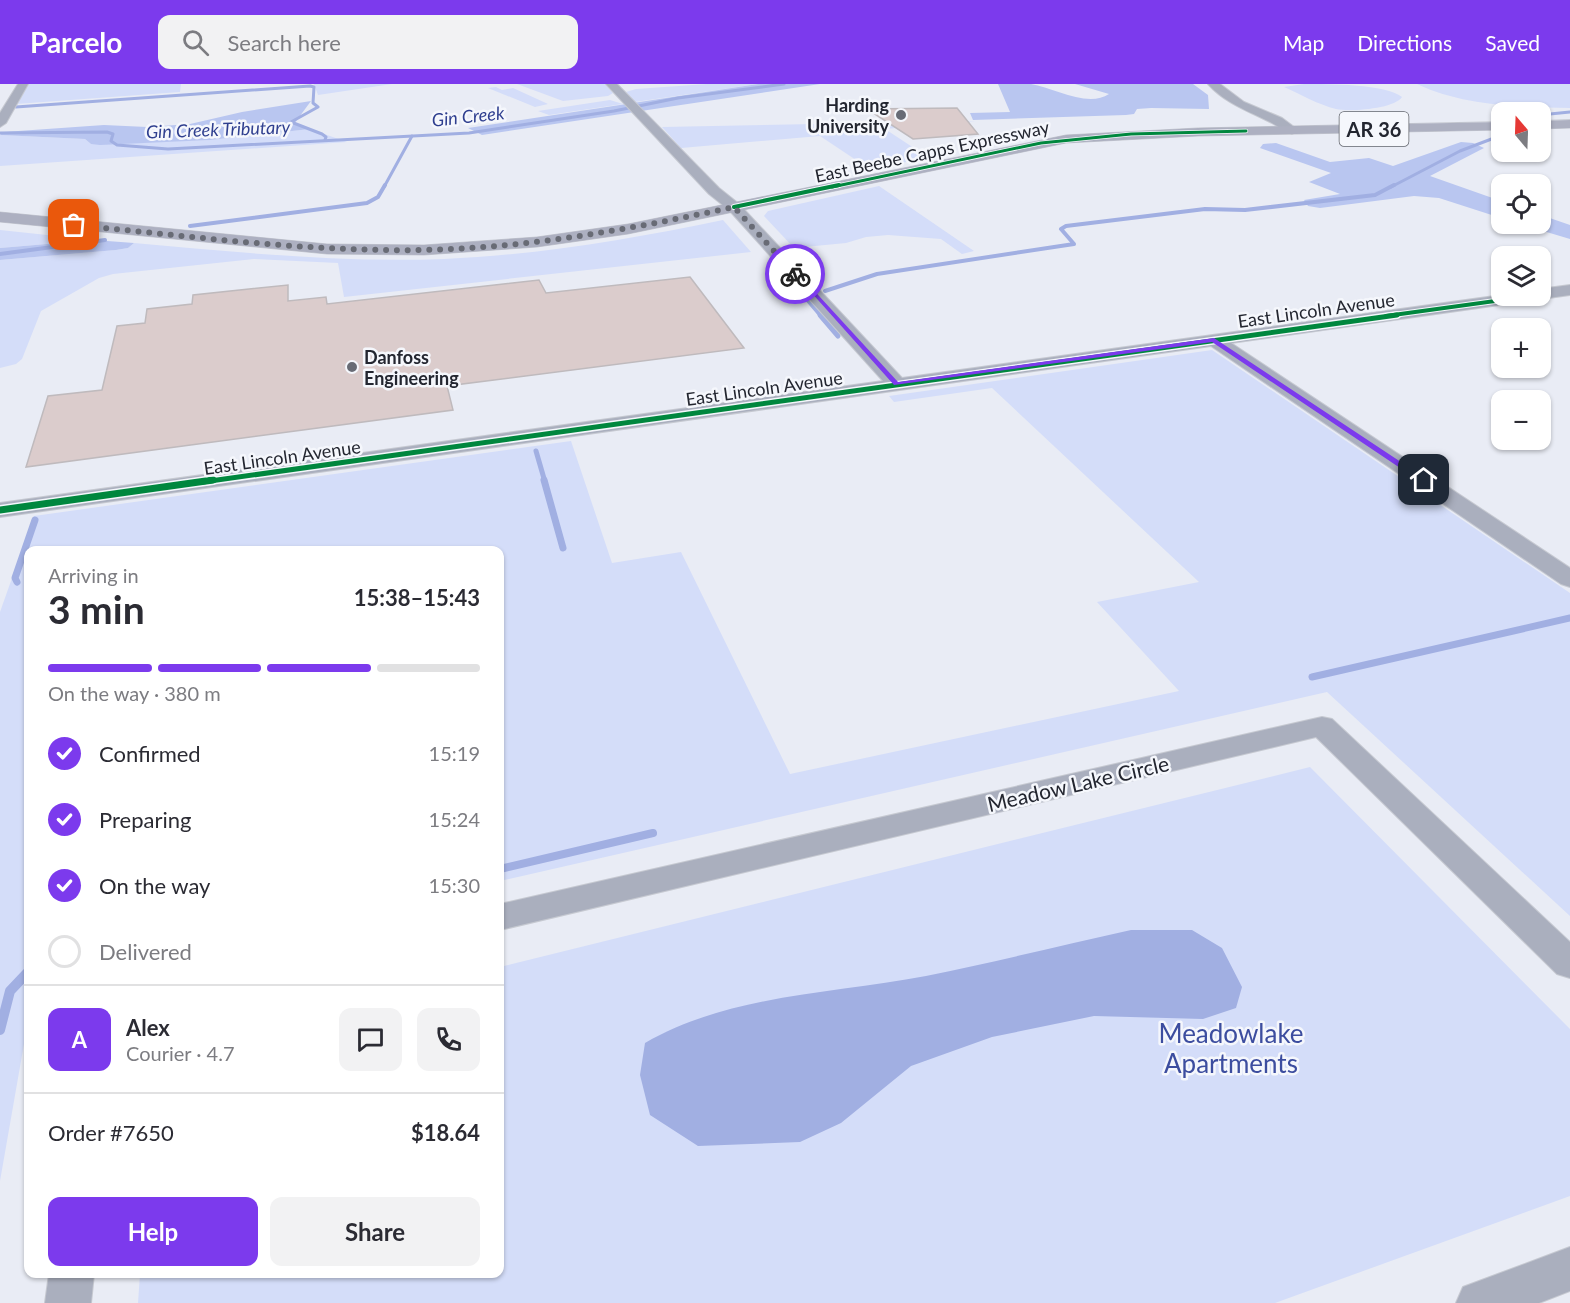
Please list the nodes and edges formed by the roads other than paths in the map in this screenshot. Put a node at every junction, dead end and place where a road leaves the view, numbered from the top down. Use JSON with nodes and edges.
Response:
{"nodes":[{"id":1,"x":22,"y":84,"type":"edge"},
{"id":2,"x":611,"y":84,"type":"edge"},
{"id":3,"x":1208,"y":86,"type":"edge"},
{"id":4,"x":1225,"y":109,"type":"dead end"},
{"id":5,"x":1233,"y":119,"type":"dead end"},
{"id":6,"x":0,"y":123,"type":"edge"},
{"id":7,"x":1570,"y":124,"type":"edge"},
{"id":8,"x":1551,"y":125,"type":"edge"},
{"id":9,"x":1491,"y":126,"type":"edge"},
{"id":10,"x":1292,"y":130,"type":"junction"},
{"id":11,"x":1246,"y":131,"type":"junction"},
{"id":12,"x":734,"y":207,"type":"junction"},
{"id":13,"x":0,"y":217,"type":"edge"},
{"id":14,"x":1570,"y":290,"type":"edge"},
{"id":15,"x":1551,"y":293,"type":"edge"},
{"id":16,"x":1491,"y":302,"type":"edge"},
{"id":17,"x":1214,"y":340,"type":"junction"},
{"id":18,"x":897,"y":384,"type":"junction"},
{"id":19,"x":0,"y":510,"type":"edge"},
{"id":20,"x":1570,"y":579,"type":"edge"},
{"id":21,"x":504,"y":916,"type":"edge"},
{"id":22,"x":1570,"y":964,"type":"edge"},
{"id":23,"x":71,"y":1278,"type":"edge"},
{"id":24,"x":1549,"y":1285,"type":"edge"},
{"id":25,"x":68,"y":1303,"type":"edge"},
{"id":26,"x":1479,"y":1303,"type":"edge"}],
"edges":[{"from":1,"to":6,"type":"street"},
{"from":2,"to":12,"type":"street"},
{"from":3,"to":4,"type":"street"},
{"from":3,"to":10,"type":"street"},
{"from":5,"to":11,"type":"street"},
{"from":7,"to":8,"type":"main road"},
{"from":9,"to":10,"type":"main road","name":"East Beebe Capps Expressway","number":"AR 36"},
{"from":10,"to":11,"type":"main road","name":"East Beebe Capps Expressway","number":"AR 36"},
{"from":11,"to":12,"type":"main road","name":"East Beebe Capps Expressway","number":"AR 36"},
{"from":12,"to":13,"type":"main road","name":"East Beebe Capps Expressway","number":"AR 36"},
{"from":12,"to":18,"type":"street"},
{"from":14,"to":15,"type":"street"},
{"from":16,"to":17,"type":"street","name":"East Lincoln Avenue"},
{"from":17,"to":18,"type":"street","name":"East Lincoln Avenue"},
{"from":17,"to":20,"type":"street"},
{"from":18,"to":19,"type":"street","name":"East Lincoln Avenue"},
{"from":21,"to":22,"type":"street","name":"Meadow Lake Circle"},
{"from":23,"to":25,"type":"street"},
{"from":24,"to":26,"type":"street"}]}
